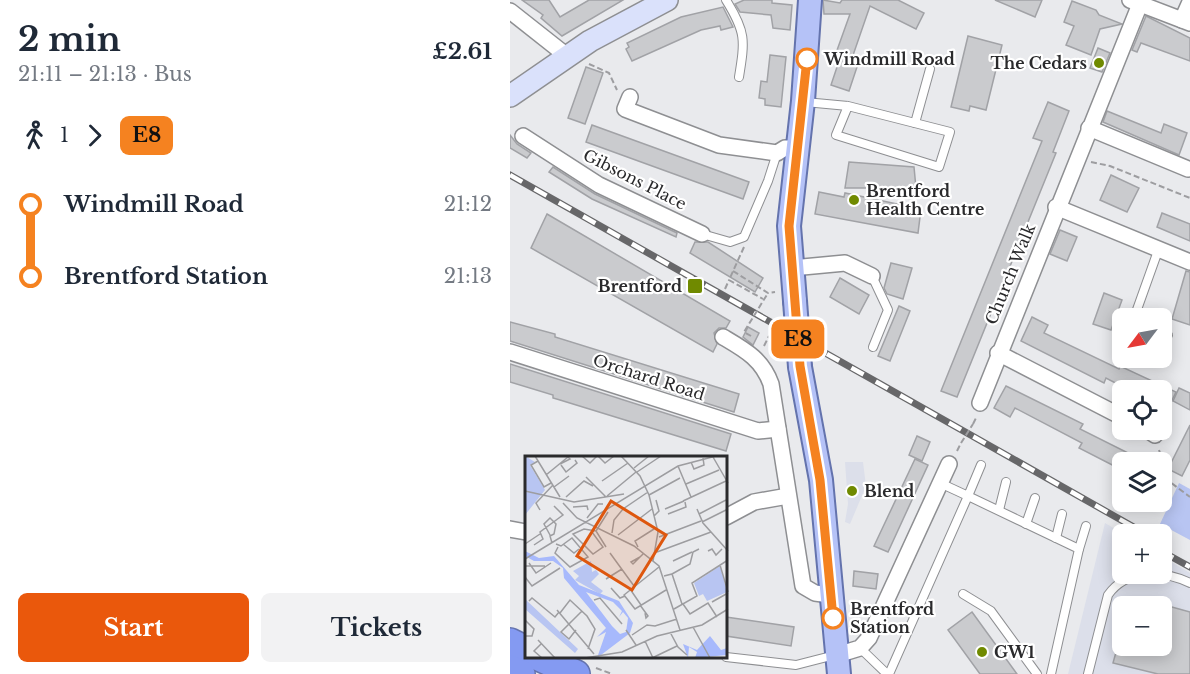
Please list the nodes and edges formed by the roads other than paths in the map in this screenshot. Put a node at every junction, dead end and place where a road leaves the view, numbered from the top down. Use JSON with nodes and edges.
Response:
{"nodes":[{"id":1,"x":667,"y":0,"type":"edge"},
{"id":2,"x":726,"y":0,"type":"edge"},
{"id":3,"x":810,"y":0,"type":"edge"},
{"id":4,"x":1135,"y":2,"type":"edge"},
{"id":5,"x":1190,"y":2,"type":"edge"},
{"id":6,"x":510,"y":10,"type":"edge"},
{"id":7,"x":1186,"y":22,"type":"edge"},
{"id":8,"x":567,"y":56,"type":"junction"},
{"id":9,"x":930,"y":69,"type":"dead end"},
{"id":10,"x":739,"y":77,"type":"dead end"},
{"id":11,"x":510,"y":96,"type":"edge"},
{"id":12,"x":803,"y":101,"type":"junction"},
{"id":13,"x":627,"y":103,"type":"road end"},
{"id":14,"x":848,"y":106,"type":"junction"},
{"id":15,"x":915,"y":123,"type":"junction"},
{"id":16,"x":1089,"y":128,"type":"junction"},
{"id":17,"x":523,"y":136,"type":"dead end"},
{"id":18,"x":787,"y":151,"type":"junction"},
{"id":19,"x":1188,"y":169,"type":"dead end"},
{"id":20,"x":1056,"y":207,"type":"junction"},
{"id":21,"x":702,"y":234,"type":"joint"},
{"id":22,"x":1159,"y":248,"type":"junction"},
{"id":23,"x":1190,"y":261,"type":"edge"},
{"id":24,"x":792,"y":268,"type":"junction"},
{"id":25,"x":872,"y":276,"type":"joint"},
{"id":26,"x":1138,"y":308,"type":"edge"},
{"id":27,"x":723,"y":337,"type":"dead end"},
{"id":28,"x":873,"y":347,"type":"dead end"},
{"id":29,"x":510,"y":352,"type":"edge"},
{"id":30,"x":998,"y":353,"type":"junction"},
{"id":31,"x":979,"y":408,"type":"road end"},
{"id":32,"x":1112,"y":412,"type":"edge"},
{"id":33,"x":778,"y":429,"type":"junction"},
{"id":34,"x":949,"y":464,"type":"dead end"},
{"id":35,"x":981,"y":465,"type":"dead end"},
{"id":36,"x":1006,"y":482,"type":"dead end"},
{"id":37,"x":940,"y":483,"type":"junction"},
{"id":38,"x":788,"y":496,"type":"junction"},
{"id":39,"x":968,"y":496,"type":"junction"},
{"id":40,"x":1035,"y":498,"type":"dead end"},
{"id":41,"x":999,"y":510,"type":"junction"},
{"id":42,"x":1062,"y":514,"type":"dead end"},
{"id":43,"x":728,"y":516,"type":"edge"},
{"id":44,"x":1026,"y":524,"type":"junction"},
{"id":45,"x":1086,"y":526,"type":"dead end"},
{"id":46,"x":510,"y":529,"type":"edge"},
{"id":47,"x":525,"y":532,"type":"edge"},
{"id":48,"x":1056,"y":538,"type":"junction"},
{"id":49,"x":1079,"y":549,"type":"junction"},
{"id":50,"x":1190,"y":583,"type":"edge"},
{"id":51,"x":963,"y":594,"type":"dead end"},
{"id":52,"x":830,"y":595,"type":"junction"},
{"id":53,"x":510,"y":642,"type":"edge"},
{"id":54,"x":860,"y":648,"type":"junction"},
{"id":55,"x":525,"y":650,"type":"edge"},
{"id":56,"x":728,"y":657,"type":"edge"},
{"id":57,"x":545,"y":659,"type":"edge"},
{"id":58,"x":838,"y":664,"type":"edge"},
{"id":59,"x":510,"y":669,"type":"edge"},
{"id":60,"x":521,"y":674,"type":"edge"},
{"id":61,"x":576,"y":674,"type":"edge"},
{"id":62,"x":888,"y":674,"type":"edge"},
{"id":63,"x":1037,"y":674,"type":"edge"},
{"id":64,"x":1051,"y":674,"type":"edge"},
{"id":65,"x":1088,"y":674,"type":"edge"}],
"edges":[{"from":1,"to":8,"type":"main road"},
{"from":2,"to":10,"type":"lane"},
{"from":3,"to":12,"type":"main road"},
{"from":4,"to":7,"type":"street"},
{"from":4,"to":16,"type":"street","name":"Church Walk"},
{"from":5,"to":7,"type":"street"},
{"from":6,"to":8,"type":"street"},
{"from":8,"to":11,"type":"main road"},
{"from":9,"to":15,"type":"lane"},
{"from":12,"to":14,"type":"lane"},
{"from":12,"to":18,"type":"main road"},
{"from":13,"to":18,"type":"street"},
{"from":14,"to":15,"type":"lane"},
{"from":14,"to":15,"type":"lane"},
{"from":16,"to":19,"type":"street"},
{"from":16,"to":20,"type":"street","name":"Church Walk"},
{"from":17,"to":21,"type":"street","name":"Gibsons Place"},
{"from":18,"to":21,"type":"lane"},
{"from":18,"to":24,"type":"main road"},
{"from":20,"to":22,"type":"street"},
{"from":20,"to":30,"type":"street","name":"Church Walk"},
{"from":22,"to":23,"type":"street"},
{"from":22,"to":26,"type":"lane"},
{"from":24,"to":25,"type":"street"},
{"from":24,"to":52,"type":"main road","bridge":true},
{"from":25,"to":28,"type":"lane"},
{"from":27,"to":33,"type":"street"},
{"from":29,"to":33,"type":"street","name":"Orchard Road"},
{"from":30,"to":31,"type":"street","name":"Church Walk"},
{"from":30,"to":32,"type":"street"},
{"from":33,"to":38,"type":"street"},
{"from":34,"to":37,"type":"street"},
{"from":35,"to":39,"type":"lane"},
{"from":36,"to":41,"type":"lane"},
{"from":37,"to":39,"type":"lane"},
{"from":37,"to":54,"type":"street"},
{"from":38,"to":43,"type":"street"},
{"from":38,"to":52,"type":"street"},
{"from":39,"to":41,"type":"lane"},
{"from":39,"to":62,"type":"lane"},
{"from":40,"to":44,"type":"lane"},
{"from":41,"to":44,"type":"lane"},
{"from":42,"to":48,"type":"lane"},
{"from":44,"to":48,"type":"lane"},
{"from":45,"to":49,"type":"lane"},
{"from":46,"to":47,"type":"street"},
{"from":48,"to":49,"type":"lane"},
{"from":49,"to":64,"type":"lane"},
{"from":50,"to":65,"type":"lane"},
{"from":51,"to":63,"type":"lane"},
{"from":52,"to":58,"type":"main road"},
{"from":53,"to":55,"type":"highway"},
{"from":54,"to":58,"type":"street"},
{"from":54,"to":62,"type":"lane"},
{"from":56,"to":58,"type":"lane"},
{"from":57,"to":61,"type":"highway"},
{"from":59,"to":60,"type":"highway"}]}
